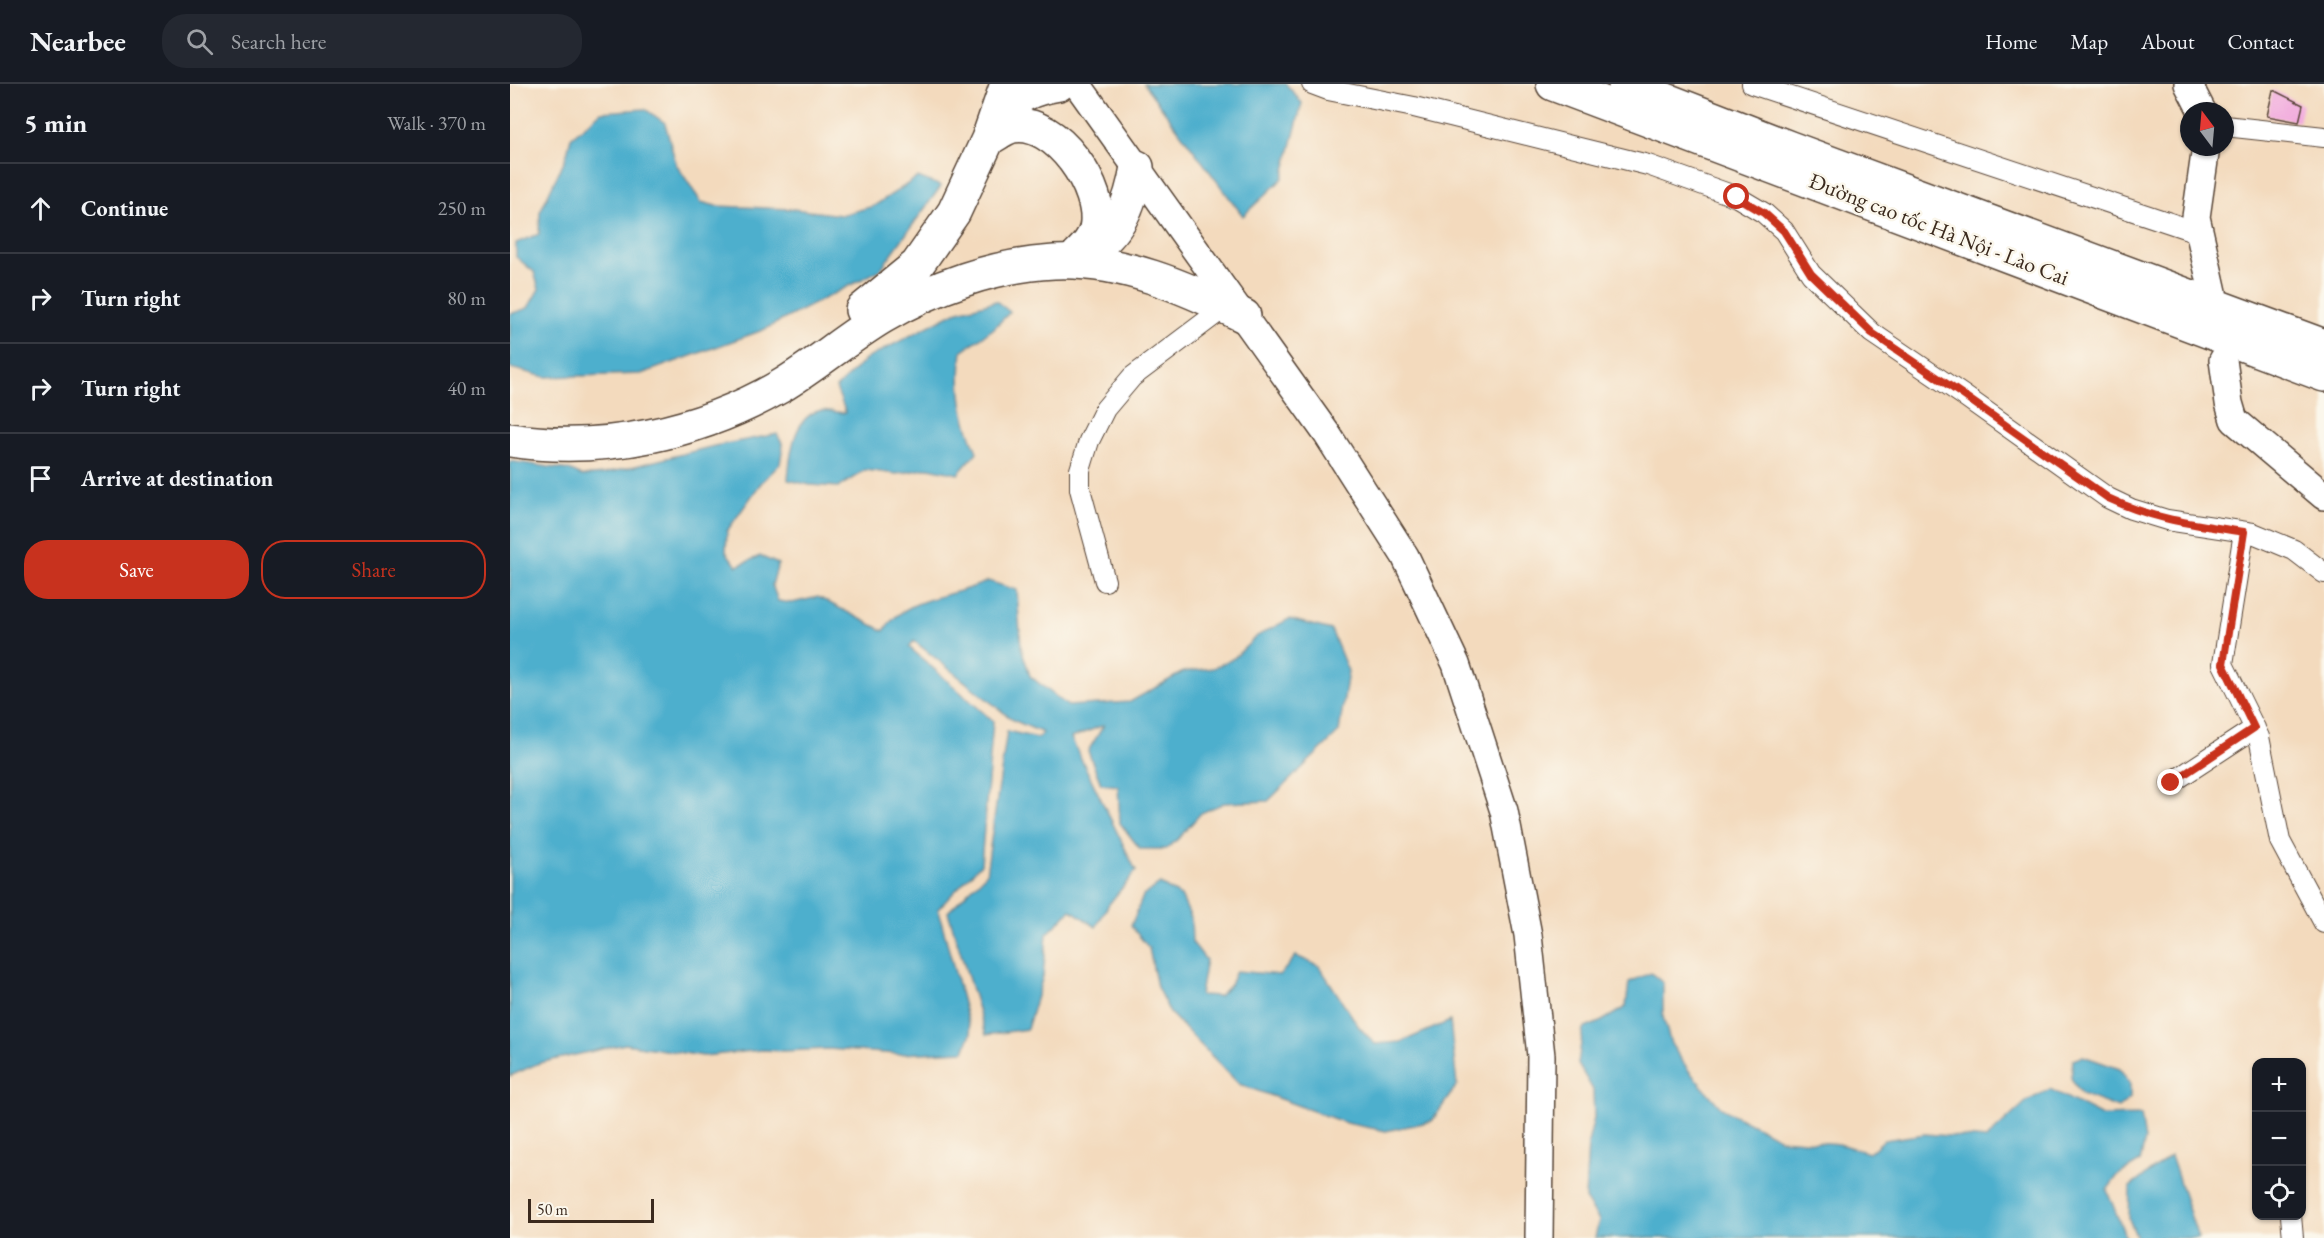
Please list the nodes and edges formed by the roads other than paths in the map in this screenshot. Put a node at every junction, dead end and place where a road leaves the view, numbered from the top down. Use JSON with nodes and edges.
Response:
{"nodes":[{"id":1,"x":1007,"y":84,"type":"edge"},
{"id":2,"x":1312,"y":84,"type":"edge"},
{"id":3,"x":1553,"y":84,"type":"edge"},
{"id":4,"x":1625,"y":84,"type":"edge"},
{"id":5,"x":1752,"y":84,"type":"edge"},
{"id":6,"x":2188,"y":84,"type":"edge"},
{"id":7,"x":1069,"y":85,"type":"edge"},
{"id":8,"x":2197,"y":102,"type":"edge"},
{"id":9,"x":2234,"y":127,"type":"edge"},
{"id":10,"x":993,"y":128,"type":"junction"},
{"id":11,"x":2324,"y":137,"type":"edge"},
{"id":12,"x":2205,"y":156,"type":"edge"},
{"id":13,"x":1137,"y":167,"type":"junction"},
{"id":14,"x":2200,"y":233,"type":"junction"},
{"id":15,"x":1066,"y":259,"type":"junction"},
{"id":16,"x":2213,"y":292,"type":"dead end"},
{"id":17,"x":1235,"y":311,"type":"junction"},
{"id":18,"x":2324,"y":346,"type":"edge"},
{"id":19,"x":2223,"y":360,"type":"dead end"},
{"id":20,"x":2324,"y":375,"type":"edge"},
{"id":21,"x":510,"y":423,"type":"edge"},
{"id":22,"x":510,"y":440,"type":"edge"},
{"id":23,"x":2324,"y":496,"type":"edge"},
{"id":24,"x":2244,"y":532,"type":"junction"},
{"id":25,"x":2324,"y":573,"type":"edge"},
{"id":26,"x":1105,"y":581,"type":"dead end"},
{"id":27,"x":2254,"y":728,"type":"junction"},
{"id":28,"x":2171,"y":783,"type":"dead end"},
{"id":29,"x":2324,"y":923,"type":"edge"},
{"id":30,"x":2291,"y":1220,"type":"edge"},
{"id":31,"x":1539,"y":1238,"type":"edge"},
{"id":32,"x":2293,"y":1238,"type":"edge"}],
"edges":[{"from":1,"to":10,"type":"highway"},
{"from":2,"to":24,"type":"street"},
{"from":3,"to":20,"type":"highway","name":"Đường cao tốc Hà Nội - Lào Cai"},
{"from":4,"to":18,"type":"highway","name":"Đường cao tốc Hà Nội - Lào Cai"},
{"from":5,"to":14,"type":"street"},
{"from":6,"to":8,"type":"main road"},
{"from":7,"to":10,"type":"highway"},
{"from":7,"to":13,"type":"main road"},
{"from":9,"to":11,"type":"street"},
{"from":10,"to":15,"type":"highway"},
{"from":10,"to":21,"type":"highway"},
{"from":12,"to":14,"type":"main road"},
{"from":13,"to":15,"type":"highway"},
{"from":13,"to":17,"type":"main road"},
{"from":14,"to":16,"type":"main road"},
{"from":15,"to":17,"type":"highway"},
{"from":15,"to":22,"type":"highway"},
{"from":17,"to":26,"type":"street"},
{"from":17,"to":31,"type":"main road"},
{"from":19,"to":23,"type":"main road"},
{"from":24,"to":25,"type":"street"},
{"from":24,"to":27,"type":"street"},
{"from":27,"to":28,"type":"street"},
{"from":27,"to":29,"type":"street"},
{"from":30,"to":32,"type":"street"}]}
